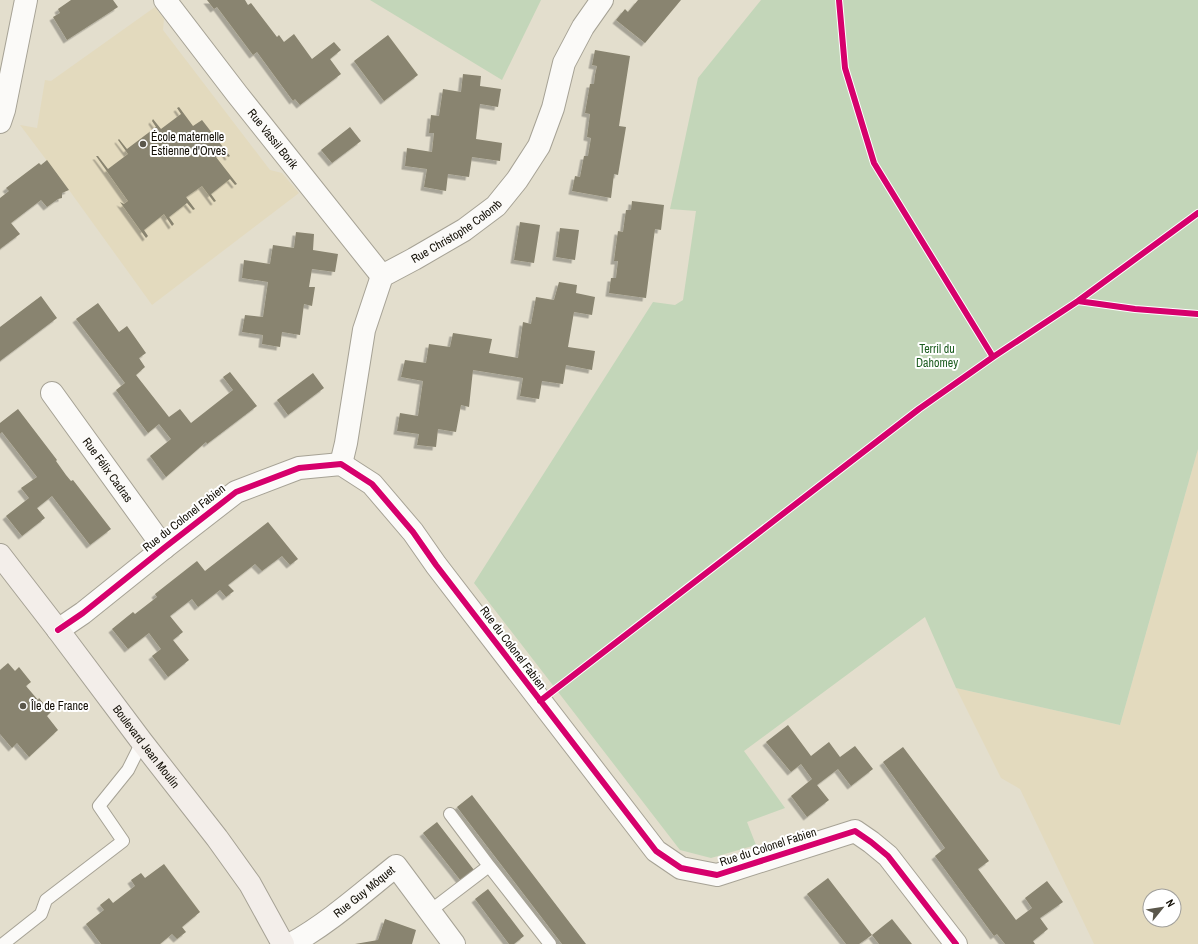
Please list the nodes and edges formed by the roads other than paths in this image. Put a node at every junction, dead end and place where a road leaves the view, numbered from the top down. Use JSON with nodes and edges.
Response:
{"nodes":[{"id":1,"x":26,"y":0,"type":"edge"},
{"id":2,"x":165,"y":0,"type":"edge"},
{"id":3,"x":602,"y":0,"type":"edge"},
{"id":4,"x":0,"y":122,"type":"edge"},
{"id":5,"x":382,"y":276,"type":"junction"},
{"id":6,"x":52,"y":393,"type":"dead end"},
{"id":7,"x":341,"y":464,"type":"junction"},
{"id":8,"x":164,"y":548,"type":"junction"},
{"id":9,"x":0,"y":556,"type":"edge"},
{"id":10,"x":58,"y":630,"type":"junction"},
{"id":11,"x":142,"y":742,"type":"junction"},
{"id":12,"x":450,"y":814,"type":"dead end"},
{"id":13,"x":489,"y":866,"type":"junction"},
{"id":14,"x":430,"y":911,"type":"junction"},
{"id":15,"x":547,"y":943,"type":"edge"},
{"id":16,"x":3,"y":944,"type":"edge"},
{"id":17,"x":283,"y":944,"type":"edge"},
{"id":18,"x":291,"y":944,"type":"edge"},
{"id":19,"x":454,"y":944,"type":"edge"},
{"id":20,"x":956,"y":944,"type":"edge"}],
"edges":[{"from":1,"to":4,"type":"street"},
{"from":2,"to":5,"type":"street","name":"Rue Vassil Borik"},
{"from":3,"to":5,"type":"street","name":"Rue Christophe Colomb"},
{"from":5,"to":7,"type":"street"},
{"from":6,"to":8,"type":"street","name":"Rue Félix Cadras"},
{"from":7,"to":8,"type":"street","name":"Rue du Colonel Fabien"},
{"from":7,"to":20,"type":"street","name":"Rue du Colonel Fabien"},
{"from":8,"to":10,"type":"street","name":"Rue du Colonel Fabien"},
{"from":9,"to":10,"type":"street","name":"Boulevard Jean Moulin"},
{"from":10,"to":11,"type":"street","name":"Boulevard Jean Moulin"},
{"from":11,"to":16,"type":"lane"},
{"from":11,"to":17,"type":"street","name":"Boulevard Jean Moulin"},
{"from":12,"to":13,"type":"lane"},
{"from":13,"to":14,"type":"lane"},
{"from":13,"to":15,"type":"lane"},
{"from":14,"to":18,"type":"street","name":"Rue Guy Môquet"},
{"from":14,"to":19,"type":"street","name":"Rue Guy Môquet"}]}
